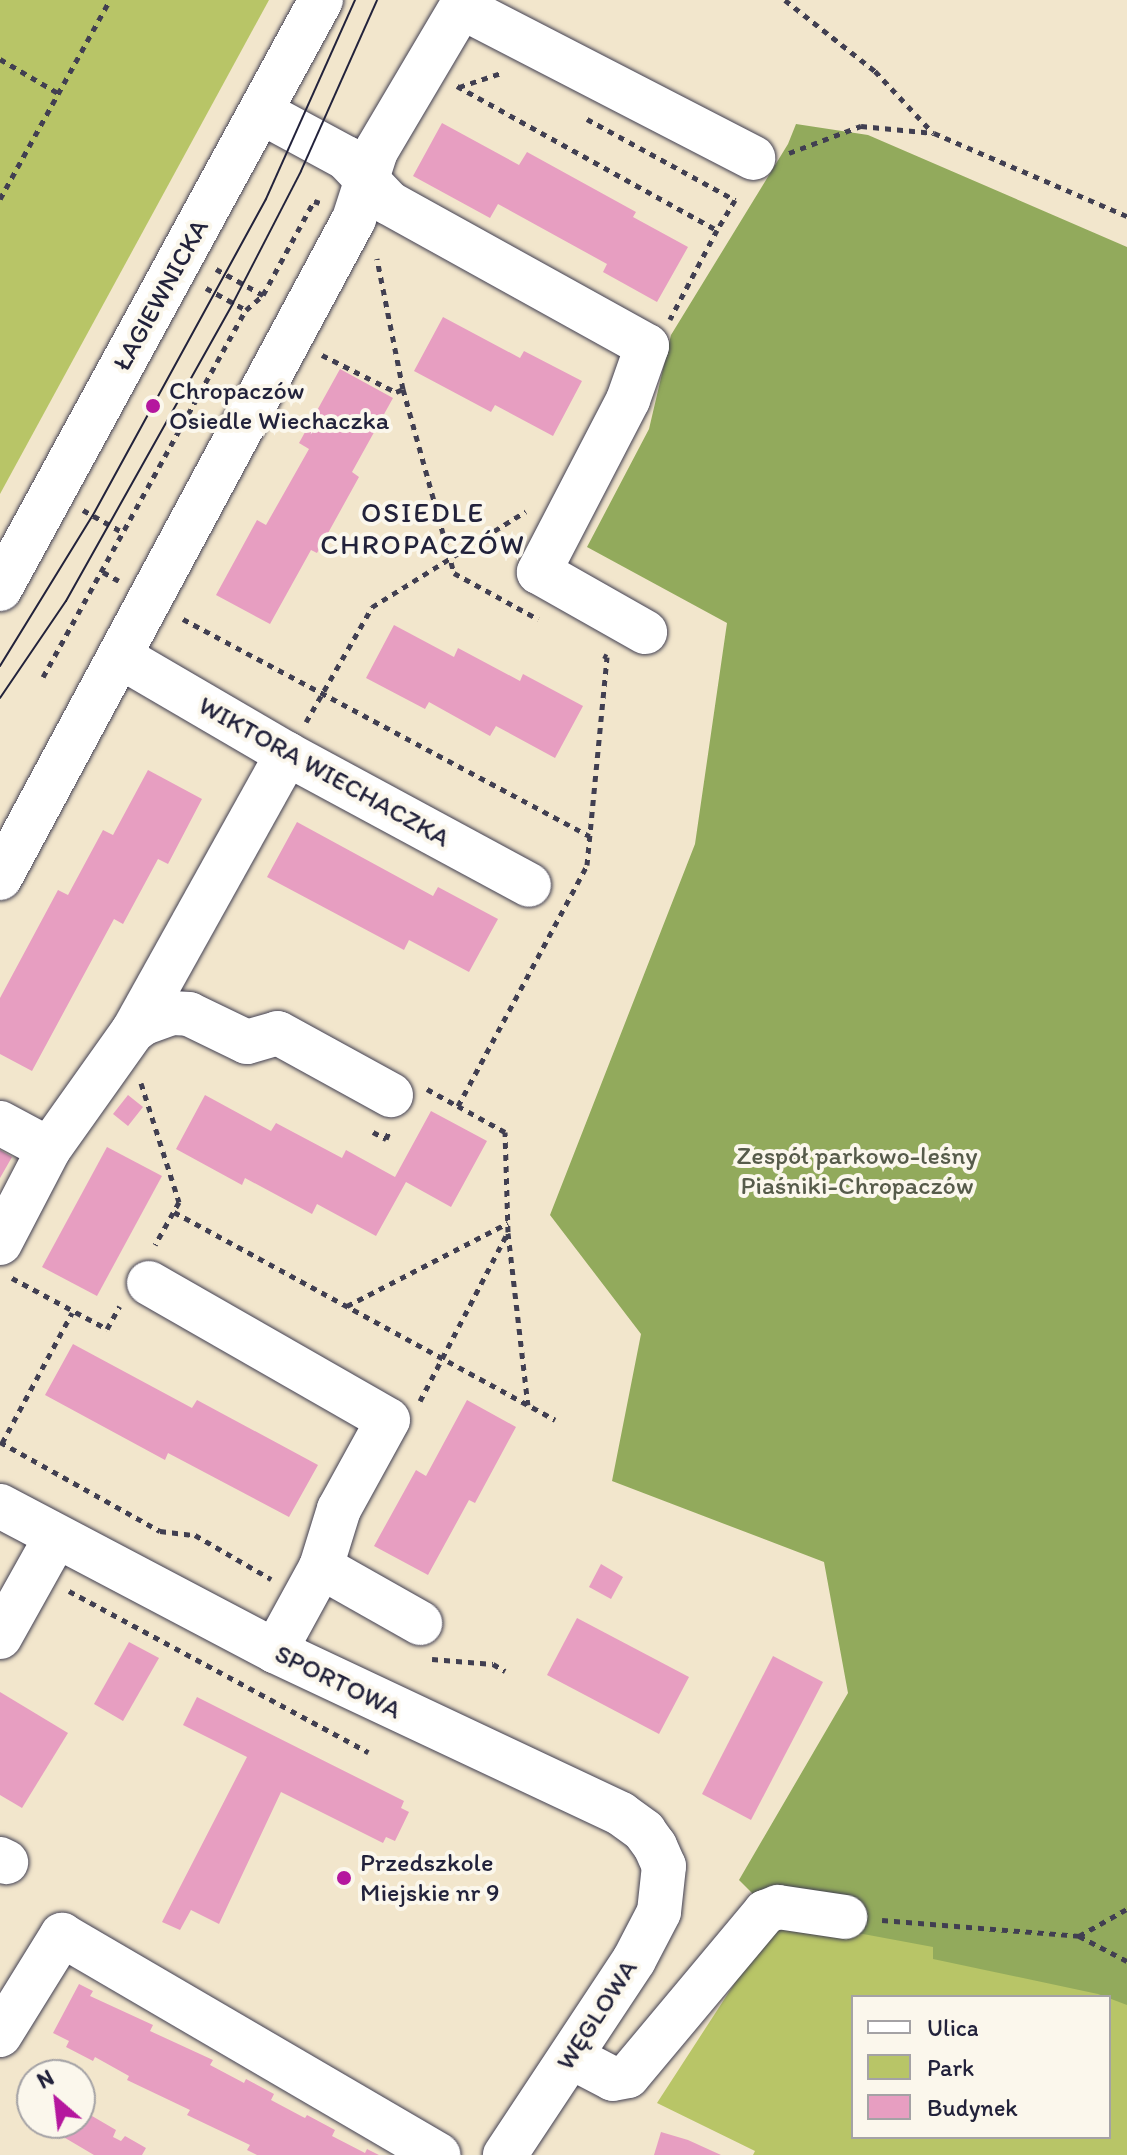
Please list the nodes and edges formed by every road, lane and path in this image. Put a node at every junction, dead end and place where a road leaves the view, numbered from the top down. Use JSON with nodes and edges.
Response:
{"nodes":[{"id":1,"x":110,"y":0,"type":"edge"},
{"id":2,"x":321,"y":0,"type":"edge"},
{"id":3,"x":785,"y":0,"type":"edge"},
{"id":4,"x":0,"y":59,"type":"edge"},
{"id":5,"x":442,"y":78,"type":"junction"},
{"id":6,"x":513,"y":79,"type":"dead end"},
{"id":7,"x":58,"y":93,"type":"junction"},
{"id":8,"x":261,"y":112,"type":"junction"},
{"id":9,"x":581,"y":116,"type":"dead end"},
{"id":10,"x":934,"y":133,"type":"junction"},
{"id":11,"x":753,"y":158,"type":"joint"},
{"id":12,"x":0,"y":199,"type":"edge"},
{"id":13,"x":360,"y":199,"type":"junction"},
{"id":14,"x":1127,"y":216,"type":"edge"},
{"id":15,"x":717,"y":230,"type":"junction"},
{"id":16,"x":190,"y":266,"type":"junction"},
{"id":17,"x":263,"y":295,"type":"junction"},
{"id":18,"x":246,"y":310,"type":"junction"},
{"id":19,"x":302,"y":317,"type":"junction"},
{"id":20,"x":669,"y":321,"type":"dead end"},
{"id":21,"x":342,"y":364,"type":"dead end"},
{"id":22,"x":403,"y":389,"type":"junction"},
{"id":23,"x":73,"y":504,"type":"dead end"},
{"id":24,"x":531,"y":507,"type":"dead end"},
{"id":25,"x":124,"y":533,"type":"junction"},
{"id":26,"x":449,"y":558,"type":"junction"},
{"id":27,"x":103,"y":572,"type":"junction"},
{"id":28,"x":0,"y":589,"type":"edge"},
{"id":29,"x":151,"y":601,"type":"junction"},
{"id":30,"x":551,"y":627,"type":"dead end"},
{"id":31,"x":645,"y":632,"type":"dead end"},
{"id":32,"x":593,"y":650,"type":"dead end"},
{"id":33,"x":121,"y":657,"type":"junction"},
{"id":34,"x":43,"y":677,"type":"dead end"},
{"id":35,"x":323,"y":693,"type":"junction"},
{"id":36,"x":287,"y":754,"type":"junction"},
{"id":37,"x":590,"y":836,"type":"junction"},
{"id":38,"x":0,"y":878,"type":"edge"},
{"id":39,"x":529,"y":885,"type":"dead end"},
{"id":40,"x":133,"y":1031,"type":"junction"},
{"id":41,"x":138,"y":1074,"type":"dead end"},
{"id":42,"x":399,"y":1101,"type":"junction"},
{"id":43,"x":458,"y":1106,"type":"junction"},
{"id":44,"x":0,"y":1123,"type":"edge"},
{"id":45,"x":359,"y":1124,"type":"dead end"},
{"id":46,"x":49,"y":1149,"type":"junction"},
{"id":47,"x":174,"y":1212,"type":"junction"},
{"id":48,"x":508,"y":1223,"type":"junction"},
{"id":49,"x":508,"y":1232,"type":"junction"},
{"id":50,"x":0,"y":1243,"type":"edge"},
{"id":51,"x":1,"y":1272,"type":"edge"},
{"id":52,"x":136,"y":1290,"type":"junction"},
{"id":53,"x":347,"y":1306,"type":"junction"},
{"id":54,"x":72,"y":1313,"type":"dead end"},
{"id":55,"x":442,"y":1359,"type":"junction"},
{"id":56,"x":528,"y":1405,"type":"junction"},
{"id":57,"x":414,"y":1412,"type":"dead end"},
{"id":58,"x":555,"y":1420,"type":"dead end"},
{"id":59,"x":1,"y":1443,"type":"edge"},
{"id":60,"x":0,"y":1506,"type":"edge"},
{"id":61,"x":46,"y":1555,"type":"junction"},
{"id":62,"x":313,"y":1582,"type":"junction"},
{"id":63,"x":167,"y":1631,"type":"dead end"},
{"id":64,"x":0,"y":1637,"type":"edge"},
{"id":65,"x":422,"y":1641,"type":"joint"},
{"id":66,"x":161,"y":1642,"type":"junction"},
{"id":67,"x":275,"y":1651,"type":"junction"},
{"id":68,"x":505,"y":1671,"type":"dead end"},
{"id":69,"x":368,"y":1752,"type":"dead end"},
{"id":70,"x":664,"y":1866,"type":"joint"},
{"id":71,"x":1127,"y":1909,"type":"edge"},
{"id":72,"x":845,"y":1917,"type":"joint"},
{"id":73,"x":1079,"y":1936,"type":"junction"},
{"id":74,"x":1127,"y":1961,"type":"edge"},
{"id":75,"x":0,"y":2035,"type":"edge"},
{"id":76,"x":571,"y":2057,"type":"junction"},
{"id":77,"x":439,"y":2155,"type":"edge"},
{"id":78,"x":505,"y":2155,"type":"edge"}],
"edges":[{"from":1,"to":7,"type":"path"},
{"from":2,"to":8,"type":"street","name":"ŁAGIEWNICKA"},
{"from":3,"to":10,"type":"path"},
{"from":4,"to":7,"type":"path"},
{"from":5,"to":6,"type":"path"},
{"from":5,"to":11,"type":"street"},
{"from":5,"to":13,"type":"street"},
{"from":5,"to":15,"type":"path"},
{"from":7,"to":12,"type":"path"},
{"from":8,"to":13,"type":"street"},
{"from":8,"to":16,"type":"street","name":"ŁAGIEWNICKA"},
{"from":9,"to":15,"type":"path"},
{"from":10,"to":11,"type":"path"},
{"from":10,"to":14,"type":"path"},
{"from":13,"to":19,"type":"street"},
{"from":13,"to":22,"type":"path"},
{"from":13,"to":31,"type":"street"},
{"from":15,"to":20,"type":"path"},
{"from":16,"to":17,"type":"path"},
{"from":16,"to":18,"type":"path"},
{"from":16,"to":28,"type":"street","name":"ŁAGIEWNICKA"},
{"from":17,"to":18,"type":"path"},
{"from":17,"to":19,"type":"path"},
{"from":18,"to":25,"type":"path"},
{"from":19,"to":29,"type":"street"},
{"from":21,"to":22,"type":"path"},
{"from":22,"to":26,"type":"path"},
{"from":23,"to":25,"type":"path"},
{"from":24,"to":26,"type":"path"},
{"from":25,"to":27,"type":"path"},
{"from":26,"to":30,"type":"path"},
{"from":26,"to":35,"type":"path"},
{"from":27,"to":29,"type":"path"},
{"from":27,"to":34,"type":"path"},
{"from":29,"to":33,"type":"street"},
{"from":29,"to":35,"type":"path"},
{"from":32,"to":37,"type":"path"},
{"from":33,"to":36,"type":"street","name":"WIKTORA WIECHACZKA"},
{"from":33,"to":38,"type":"street"},
{"from":35,"to":36,"type":"path"},
{"from":35,"to":37,"type":"path"},
{"from":36,"to":39,"type":"street","name":"WIKTORA WIECHACZKA"},
{"from":36,"to":40,"type":"street"},
{"from":37,"to":43,"type":"path"},
{"from":40,"to":42,"type":"street"},
{"from":40,"to":46,"type":"street"},
{"from":41,"to":47,"type":"path"},
{"from":42,"to":43,"type":"path"},
{"from":42,"to":45,"type":"path"},
{"from":43,"to":48,"type":"path"},
{"from":44,"to":46,"type":"street"},
{"from":46,"to":50,"type":"street"},
{"from":47,"to":52,"type":"path"},
{"from":47,"to":53,"type":"path"},
{"from":48,"to":49,"type":"path"},
{"from":48,"to":53,"type":"path"},
{"from":49,"to":55,"type":"path"},
{"from":49,"to":56,"type":"path"},
{"from":51,"to":52,"type":"path"},
{"from":52,"to":62,"type":"street"},
{"from":53,"to":55,"type":"path"},
{"from":54,"to":59,"type":"path"},
{"from":55,"to":56,"type":"path"},
{"from":55,"to":57,"type":"path"},
{"from":56,"to":58,"type":"path"},
{"from":59,"to":62,"type":"path"},
{"from":60,"to":61,"type":"street","name":"SPORTOWA"},
{"from":61,"to":64,"type":"street"},
{"from":61,"to":66,"type":"path"},
{"from":61,"to":67,"type":"street","name":"SPORTOWA"},
{"from":62,"to":65,"type":"street"},
{"from":62,"to":67,"type":"street"},
{"from":63,"to":66,"type":"path"},
{"from":65,"to":68,"type":"path"},
{"from":66,"to":69,"type":"path"},
{"from":67,"to":70,"type":"street","name":"SPORTOWA"},
{"from":70,"to":76,"type":"street","name":"WĘGLOWA"},
{"from":71,"to":73,"type":"path"},
{"from":72,"to":73,"type":"path"},
{"from":72,"to":76,"type":"street"},
{"from":73,"to":74,"type":"path"},
{"from":75,"to":77,"type":"street"},
{"from":76,"to":78,"type":"street","name":"WĘGLOWA"}]}
